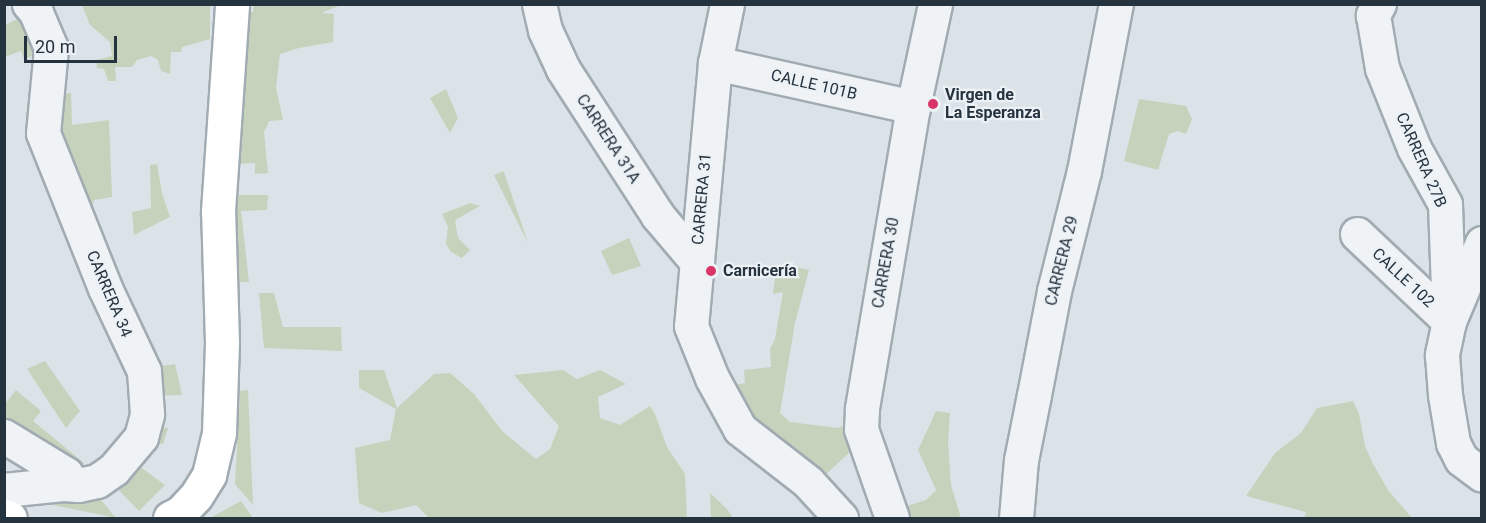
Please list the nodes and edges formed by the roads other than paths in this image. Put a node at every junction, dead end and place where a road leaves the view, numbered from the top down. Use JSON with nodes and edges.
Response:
{"nodes":[{"id":1,"x":29,"y":4,"type":"edge"},
{"id":2,"x":232,"y":4,"type":"edge"},
{"id":3,"x":539,"y":4,"type":"edge"},
{"id":4,"x":727,"y":4,"type":"edge"},
{"id":5,"x":934,"y":4,"type":"edge"},
{"id":6,"x":1116,"y":4,"type":"edge"},
{"id":7,"x":1379,"y":4,"type":"edge"},
{"id":8,"x":715,"y":63,"type":"junction"},
{"id":9,"x":913,"y":107,"type":"junction"},
{"id":10,"x":1356,"y":234,"type":"dead end"},
{"id":11,"x":1482,"y":243,"type":"edge"},
{"id":12,"x":697,"y":262,"type":"junction"},
{"id":13,"x":1463,"y":312,"type":"edge"},
{"id":14,"x":4,"y":436,"type":"edge"},
{"id":15,"x":1482,"y":475,"type":"edge"},
{"id":16,"x":70,"y":484,"type":"junction"},
{"id":17,"x":4,"y":490,"type":"edge"},
{"id":18,"x":4,"y":516,"type":"edge"},
{"id":19,"x":10,"y":519,"type":"edge"},
{"id":20,"x":170,"y":519,"type":"edge"},
{"id":21,"x":841,"y":519,"type":"edge"},
{"id":22,"x":892,"y":519,"type":"edge"},
{"id":23,"x":1016,"y":519,"type":"edge"}],
"edges":[{"from":1,"to":16,"type":"street","name":"CARRERA 34"},
{"from":2,"to":20,"type":"main road"},
{"from":3,"to":12,"type":"street","name":"CARRERA 31A"},
{"from":4,"to":8,"type":"street","name":"CARRERA 31"},
{"from":5,"to":9,"type":"street","name":"CARRERA 30"},
{"from":6,"to":23,"type":"street","name":"CARRERA 29"},
{"from":7,"to":13,"type":"street","name":"CARRERA 27B"},
{"from":8,"to":9,"type":"street","name":"CALLE 101B"},
{"from":8,"to":12,"type":"street","name":"CARRERA 31"},
{"from":9,"to":22,"type":"street","name":"CARRERA 30"},
{"from":10,"to":13,"type":"street","name":"CALLE 102"},
{"from":11,"to":13,"type":"street"},
{"from":12,"to":21,"type":"street","name":"CARRERA 31"},
{"from":13,"to":15,"type":"street"},
{"from":14,"to":16,"type":"street"},
{"from":16,"to":17,"type":"street","name":"CARRERA 34"},
{"from":18,"to":19,"type":"main road"}]}
